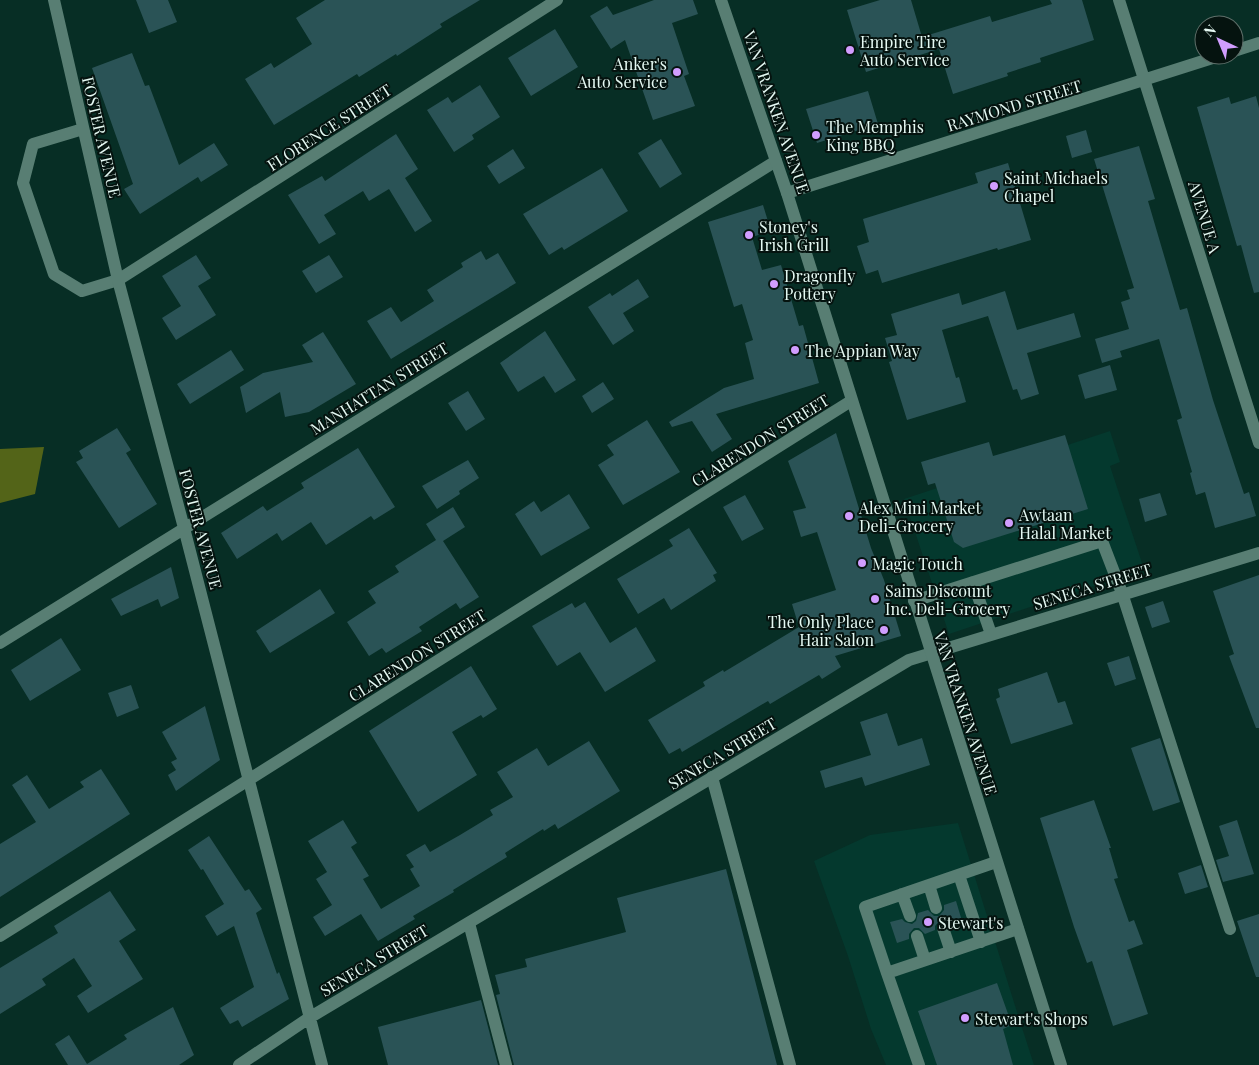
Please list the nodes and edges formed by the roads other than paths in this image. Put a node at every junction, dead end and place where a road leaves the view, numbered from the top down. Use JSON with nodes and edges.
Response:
{"nodes":[{"id":1,"x":54,"y":0,"type":"edge"},
{"id":2,"x":557,"y":0,"type":"edge"},
{"id":3,"x":721,"y":0,"type":"edge"},
{"id":4,"x":1119,"y":0,"type":"edge"},
{"id":5,"x":1259,"y":42,"type":"edge"},
{"id":6,"x":1244,"y":47,"type":"edge"},
{"id":7,"x":1194,"y":64,"type":"edge"},
{"id":8,"x":1146,"y":80,"type":"junction"},
{"id":9,"x":83,"y":128,"type":"junction"},
{"id":10,"x":776,"y":161,"type":"junction"},
{"id":11,"x":787,"y":193,"type":"junction"},
{"id":12,"x":118,"y":280,"type":"junction"},
{"id":13,"x":851,"y":401,"type":"junction"},
{"id":14,"x":1259,"y":443,"type":"edge"},
{"id":15,"x":184,"y":528,"type":"junction"},
{"id":16,"x":1259,"y":553,"type":"edge"},
{"id":17,"x":973,"y":582,"type":"junction"},
{"id":18,"x":1122,"y":593,"type":"junction"},
{"id":19,"x":914,"y":601,"type":"junction"},
{"id":20,"x":991,"y":634,"type":"junction"},
{"id":21,"x":0,"y":643,"type":"edge"},
{"id":22,"x":930,"y":653,"type":"junction"},
{"id":23,"x":712,"y":777,"type":"junction"},
{"id":24,"x":249,"y":780,"type":"junction"},
{"id":25,"x":996,"y":862,"type":"junction"},
{"id":26,"x":959,"y":875,"type":"junction"},
{"id":27,"x":929,"y":885,"type":"junction"},
{"id":28,"x":902,"y":894,"type":"junction"},
{"id":29,"x":936,"y":908,"type":"dead end"},
{"id":30,"x":910,"y":916,"type":"dead end"},
{"id":31,"x":469,"y":922,"type":"junction"},
{"id":32,"x":943,"y":928,"type":"dead end"},
{"id":33,"x":1018,"y":929,"type":"junction"},
{"id":34,"x":1230,"y":929,"type":"dead end"},
{"id":35,"x":0,"y":936,"type":"edge"},
{"id":36,"x":917,"y":936,"type":"dead end"},
{"id":37,"x":981,"y":942,"type":"junction"},
{"id":38,"x":951,"y":952,"type":"junction"},
{"id":39,"x":925,"y":960,"type":"junction"},
{"id":40,"x":887,"y":973,"type":"junction"},
{"id":41,"x":309,"y":1018,"type":"junction"},
{"id":42,"x":239,"y":1065,"type":"edge"},
{"id":43,"x":322,"y":1065,"type":"edge"},
{"id":44,"x":506,"y":1065,"type":"edge"},
{"id":45,"x":790,"y":1065,"type":"edge"},
{"id":46,"x":919,"y":1065,"type":"edge"},
{"id":47,"x":1061,"y":1065,"type":"edge"}],
"edges":[{"from":1,"to":9,"type":"street","name":"FOSTER AVENUE"},
{"from":2,"to":12,"type":"street","name":"FLORENCE STREET"},
{"from":3,"to":10,"type":"street","name":"VAN VRANKEN AVENUE"},
{"from":4,"to":8,"type":"street","name":"AVENUE A"},
{"from":5,"to":6,"type":"street"},
{"from":7,"to":8,"type":"street","name":"RAYMOND STREET"},
{"from":8,"to":11,"type":"street","name":"RAYMOND STREET"},
{"from":8,"to":14,"type":"street","name":"AVENUE A"},
{"from":9,"to":12,"type":"street","name":"FOSTER AVENUE"},
{"from":9,"to":12,"type":"street","name":"FLORENCE STREET"},
{"from":10,"to":11,"type":"street","name":"VAN VRANKEN AVENUE"},
{"from":10,"to":15,"type":"street","name":"MANHATTAN STREET"},
{"from":11,"to":13,"type":"street","name":"VAN VRANKEN AVENUE"},
{"from":12,"to":15,"type":"street","name":"FOSTER AVENUE"},
{"from":13,"to":19,"type":"street","name":"VAN VRANKEN AVENUE"},
{"from":13,"to":24,"type":"street","name":"CLARENDON STREET"},
{"from":15,"to":21,"type":"street","name":"MANHATTAN STREET"},
{"from":15,"to":24,"type":"street","name":"FOSTER AVENUE"},
{"from":16,"to":18,"type":"street","name":"SENECA STREET"},
{"from":17,"to":18,"type":"street"},
{"from":17,"to":19,"type":"street"},
{"from":17,"to":20,"type":"street"},
{"from":18,"to":20,"type":"street","name":"SENECA STREET"},
{"from":18,"to":34,"type":"street"},
{"from":19,"to":22,"type":"street","name":"VAN VRANKEN AVENUE"},
{"from":20,"to":22,"type":"street","name":"SENECA STREET"},
{"from":22,"to":23,"type":"street","name":"SENECA STREET"},
{"from":22,"to":25,"type":"street","name":"VAN VRANKEN AVENUE"},
{"from":23,"to":31,"type":"street","name":"SENECA STREET"},
{"from":23,"to":45,"type":"street"},
{"from":24,"to":35,"type":"street","name":"CLARENDON STREET"},
{"from":24,"to":41,"type":"street","name":"FOSTER AVENUE"},
{"from":25,"to":26,"type":"street"},
{"from":25,"to":33,"type":"street","name":"VAN VRANKEN AVENUE"},
{"from":26,"to":27,"type":"street"},
{"from":26,"to":37,"type":"street"},
{"from":27,"to":28,"type":"street"},
{"from":27,"to":29,"type":"street"},
{"from":28,"to":30,"type":"street"},
{"from":28,"to":40,"type":"street"},
{"from":31,"to":41,"type":"street","name":"SENECA STREET"},
{"from":31,"to":44,"type":"street"},
{"from":32,"to":38,"type":"street"},
{"from":33,"to":37,"type":"street"},
{"from":33,"to":47,"type":"street","name":"VAN VRANKEN AVENUE"},
{"from":36,"to":39,"type":"street"},
{"from":37,"to":38,"type":"street"},
{"from":38,"to":39,"type":"street"},
{"from":39,"to":40,"type":"street"},
{"from":40,"to":46,"type":"street"},
{"from":41,"to":42,"type":"street","name":"SENECA STREET"},
{"from":41,"to":43,"type":"street","name":"FOSTER AVENUE"}]}
